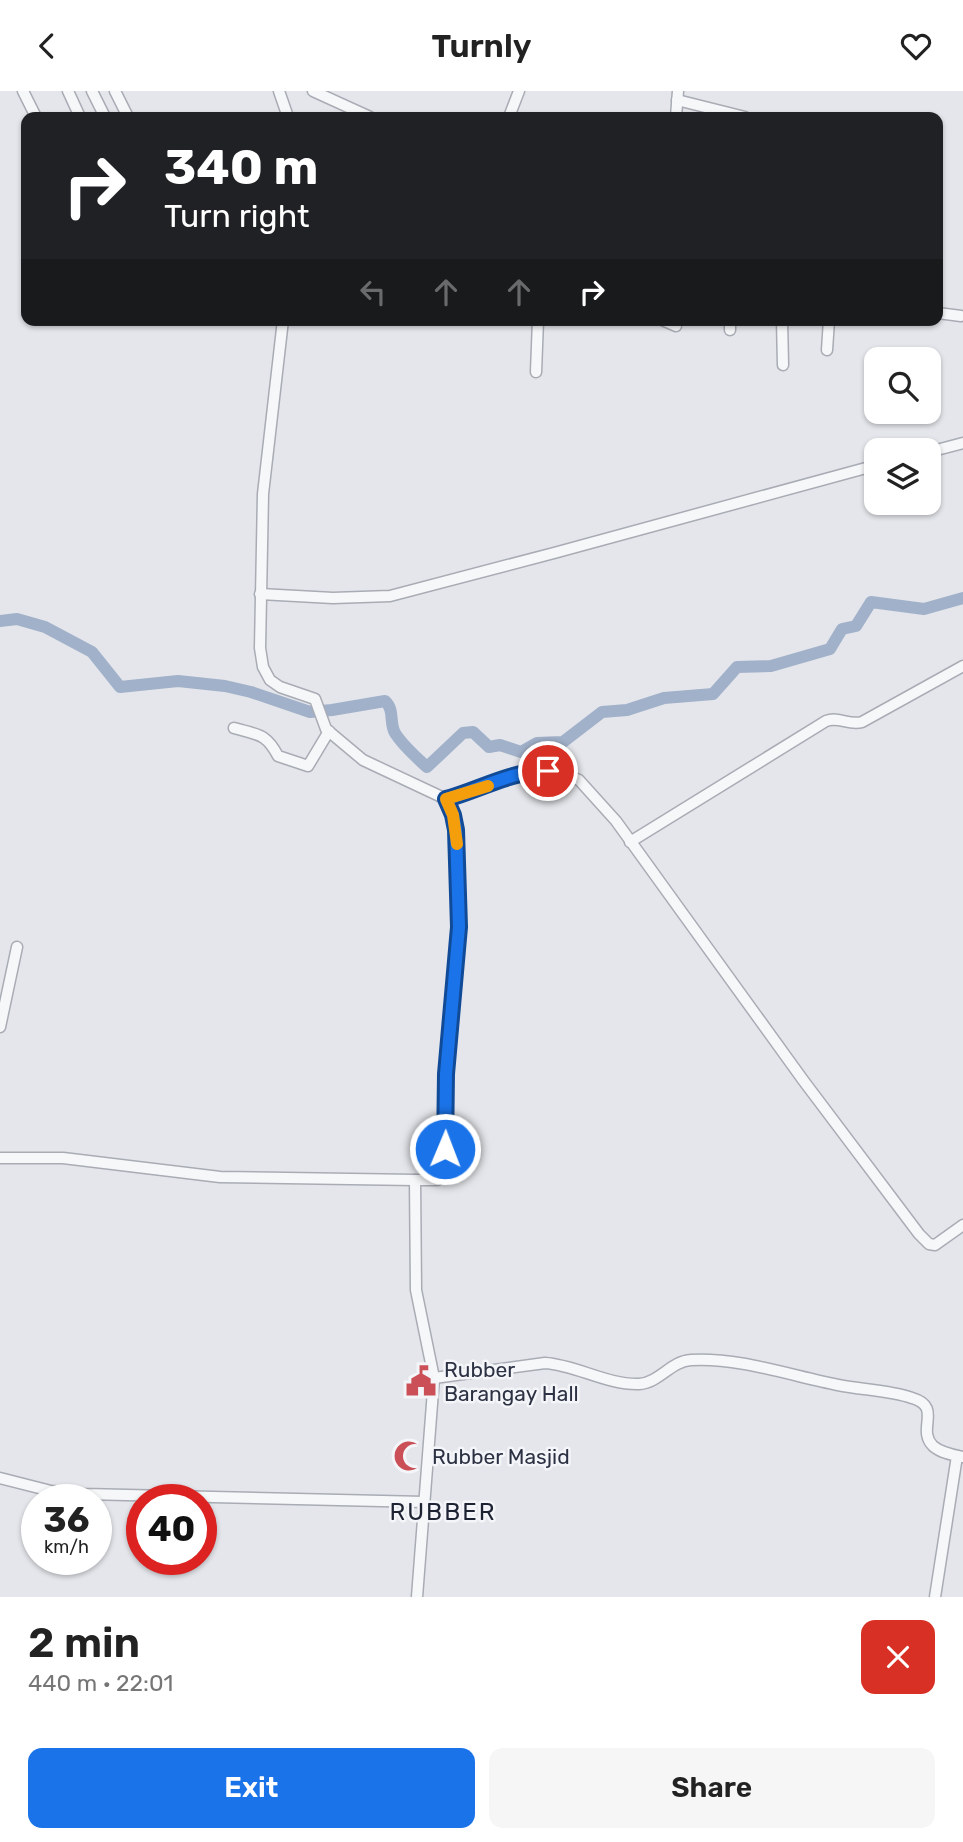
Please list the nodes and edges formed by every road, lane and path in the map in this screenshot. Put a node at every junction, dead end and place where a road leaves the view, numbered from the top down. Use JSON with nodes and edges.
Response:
{"nodes":[{"id":1,"x":23,"y":91,"type":"edge"},
{"id":2,"x":68,"y":91,"type":"edge"},
{"id":3,"x":92,"y":91,"type":"edge"},
{"id":4,"x":115,"y":91,"type":"edge"},
{"id":5,"x":279,"y":91,"type":"edge"},
{"id":6,"x":313,"y":91,"type":"edge"},
{"id":7,"x":519,"y":91,"type":"edge"},
{"id":8,"x":677,"y":95,"type":"edge"},
{"id":9,"x":34,"y":112,"type":"edge"},
{"id":10,"x":78,"y":112,"type":"edge"},
{"id":11,"x":102,"y":112,"type":"edge"},
{"id":12,"x":126,"y":112,"type":"edge"},
{"id":13,"x":286,"y":112,"type":"edge"},
{"id":14,"x":359,"y":112,"type":"edge"},
{"id":15,"x":511,"y":112,"type":"edge"},
{"id":16,"x":730,"y":112,"type":"edge"},
{"id":17,"x":943,"y":314,"type":"edge"},
{"id":18,"x":961,"y":316,"type":"dead end"},
{"id":19,"x":282,"y":326,"type":"edge"},
{"id":20,"x":538,"y":326,"type":"edge"},
{"id":21,"x":782,"y":326,"type":"edge"},
{"id":22,"x":829,"y":326,"type":"edge"},
{"id":23,"x":827,"y":350,"type":"dead end"},
{"id":24,"x":783,"y":365,"type":"dead end"},
{"id":25,"x":536,"y":372,"type":"dead end"},
{"id":26,"x":963,"y":443,"type":"edge"},
{"id":27,"x":941,"y":449,"type":"edge"},
{"id":28,"x":864,"y":468,"type":"edge"},
{"id":29,"x":260,"y":594,"type":"junction"},
{"id":30,"x":963,"y":666,"type":"edge"},
{"id":31,"x":326,"y":726,"type":"junction"},
{"id":32,"x":234,"y":728,"type":"dead end"},
{"id":33,"x":446,"y":799,"type":"junction"},
{"id":34,"x":630,"y":842,"type":"junction"},
{"id":35,"x":17,"y":947,"type":"dead end"},
{"id":36,"x":0,"y":1027,"type":"edge"},
{"id":37,"x":0,"y":1159,"type":"edge"},
{"id":38,"x":415,"y":1180,"type":"junction"},
{"id":39,"x":963,"y":1224,"type":"edge"},
{"id":40,"x":434,"y":1378,"type":"junction"},
{"id":41,"x":960,"y":1456,"type":"edge"},
{"id":42,"x":0,"y":1478,"type":"edge"},
{"id":43,"x":424,"y":1502,"type":"junction"},
{"id":44,"x":417,"y":1597,"type":"edge"},
{"id":45,"x":934,"y":1597,"type":"edge"}],
"edges":[{"from":1,"to":9,"type":"street"},
{"from":2,"to":10,"type":"street"},
{"from":3,"to":11,"type":"street"},
{"from":4,"to":12,"type":"street"},
{"from":5,"to":13,"type":"street"},
{"from":6,"to":14,"type":"street"},
{"from":7,"to":15,"type":"street"},
{"from":8,"to":16,"type":"street"},
{"from":17,"to":18,"type":"street"},
{"from":19,"to":29,"type":"street"},
{"from":20,"to":25,"type":"street"},
{"from":21,"to":24,"type":"street"},
{"from":22,"to":23,"type":"street"},
{"from":26,"to":27,"type":"street"},
{"from":28,"to":29,"type":"street"},
{"from":29,"to":31,"type":"street"},
{"from":30,"to":34,"type":"street"},
{"from":31,"to":32,"type":"street"},
{"from":31,"to":33,"type":"street"},
{"from":33,"to":34,"type":"street"},
{"from":33,"to":38,"type":"street"},
{"from":34,"to":39,"type":"street"},
{"from":35,"to":36,"type":"street"},
{"from":37,"to":38,"type":"street"},
{"from":38,"to":40,"type":"street"},
{"from":40,"to":41,"type":"street"},
{"from":40,"to":43,"type":"street"},
{"from":41,"to":45,"type":"street"},
{"from":42,"to":43,"type":"street"},
{"from":43,"to":44,"type":"street"}]}
